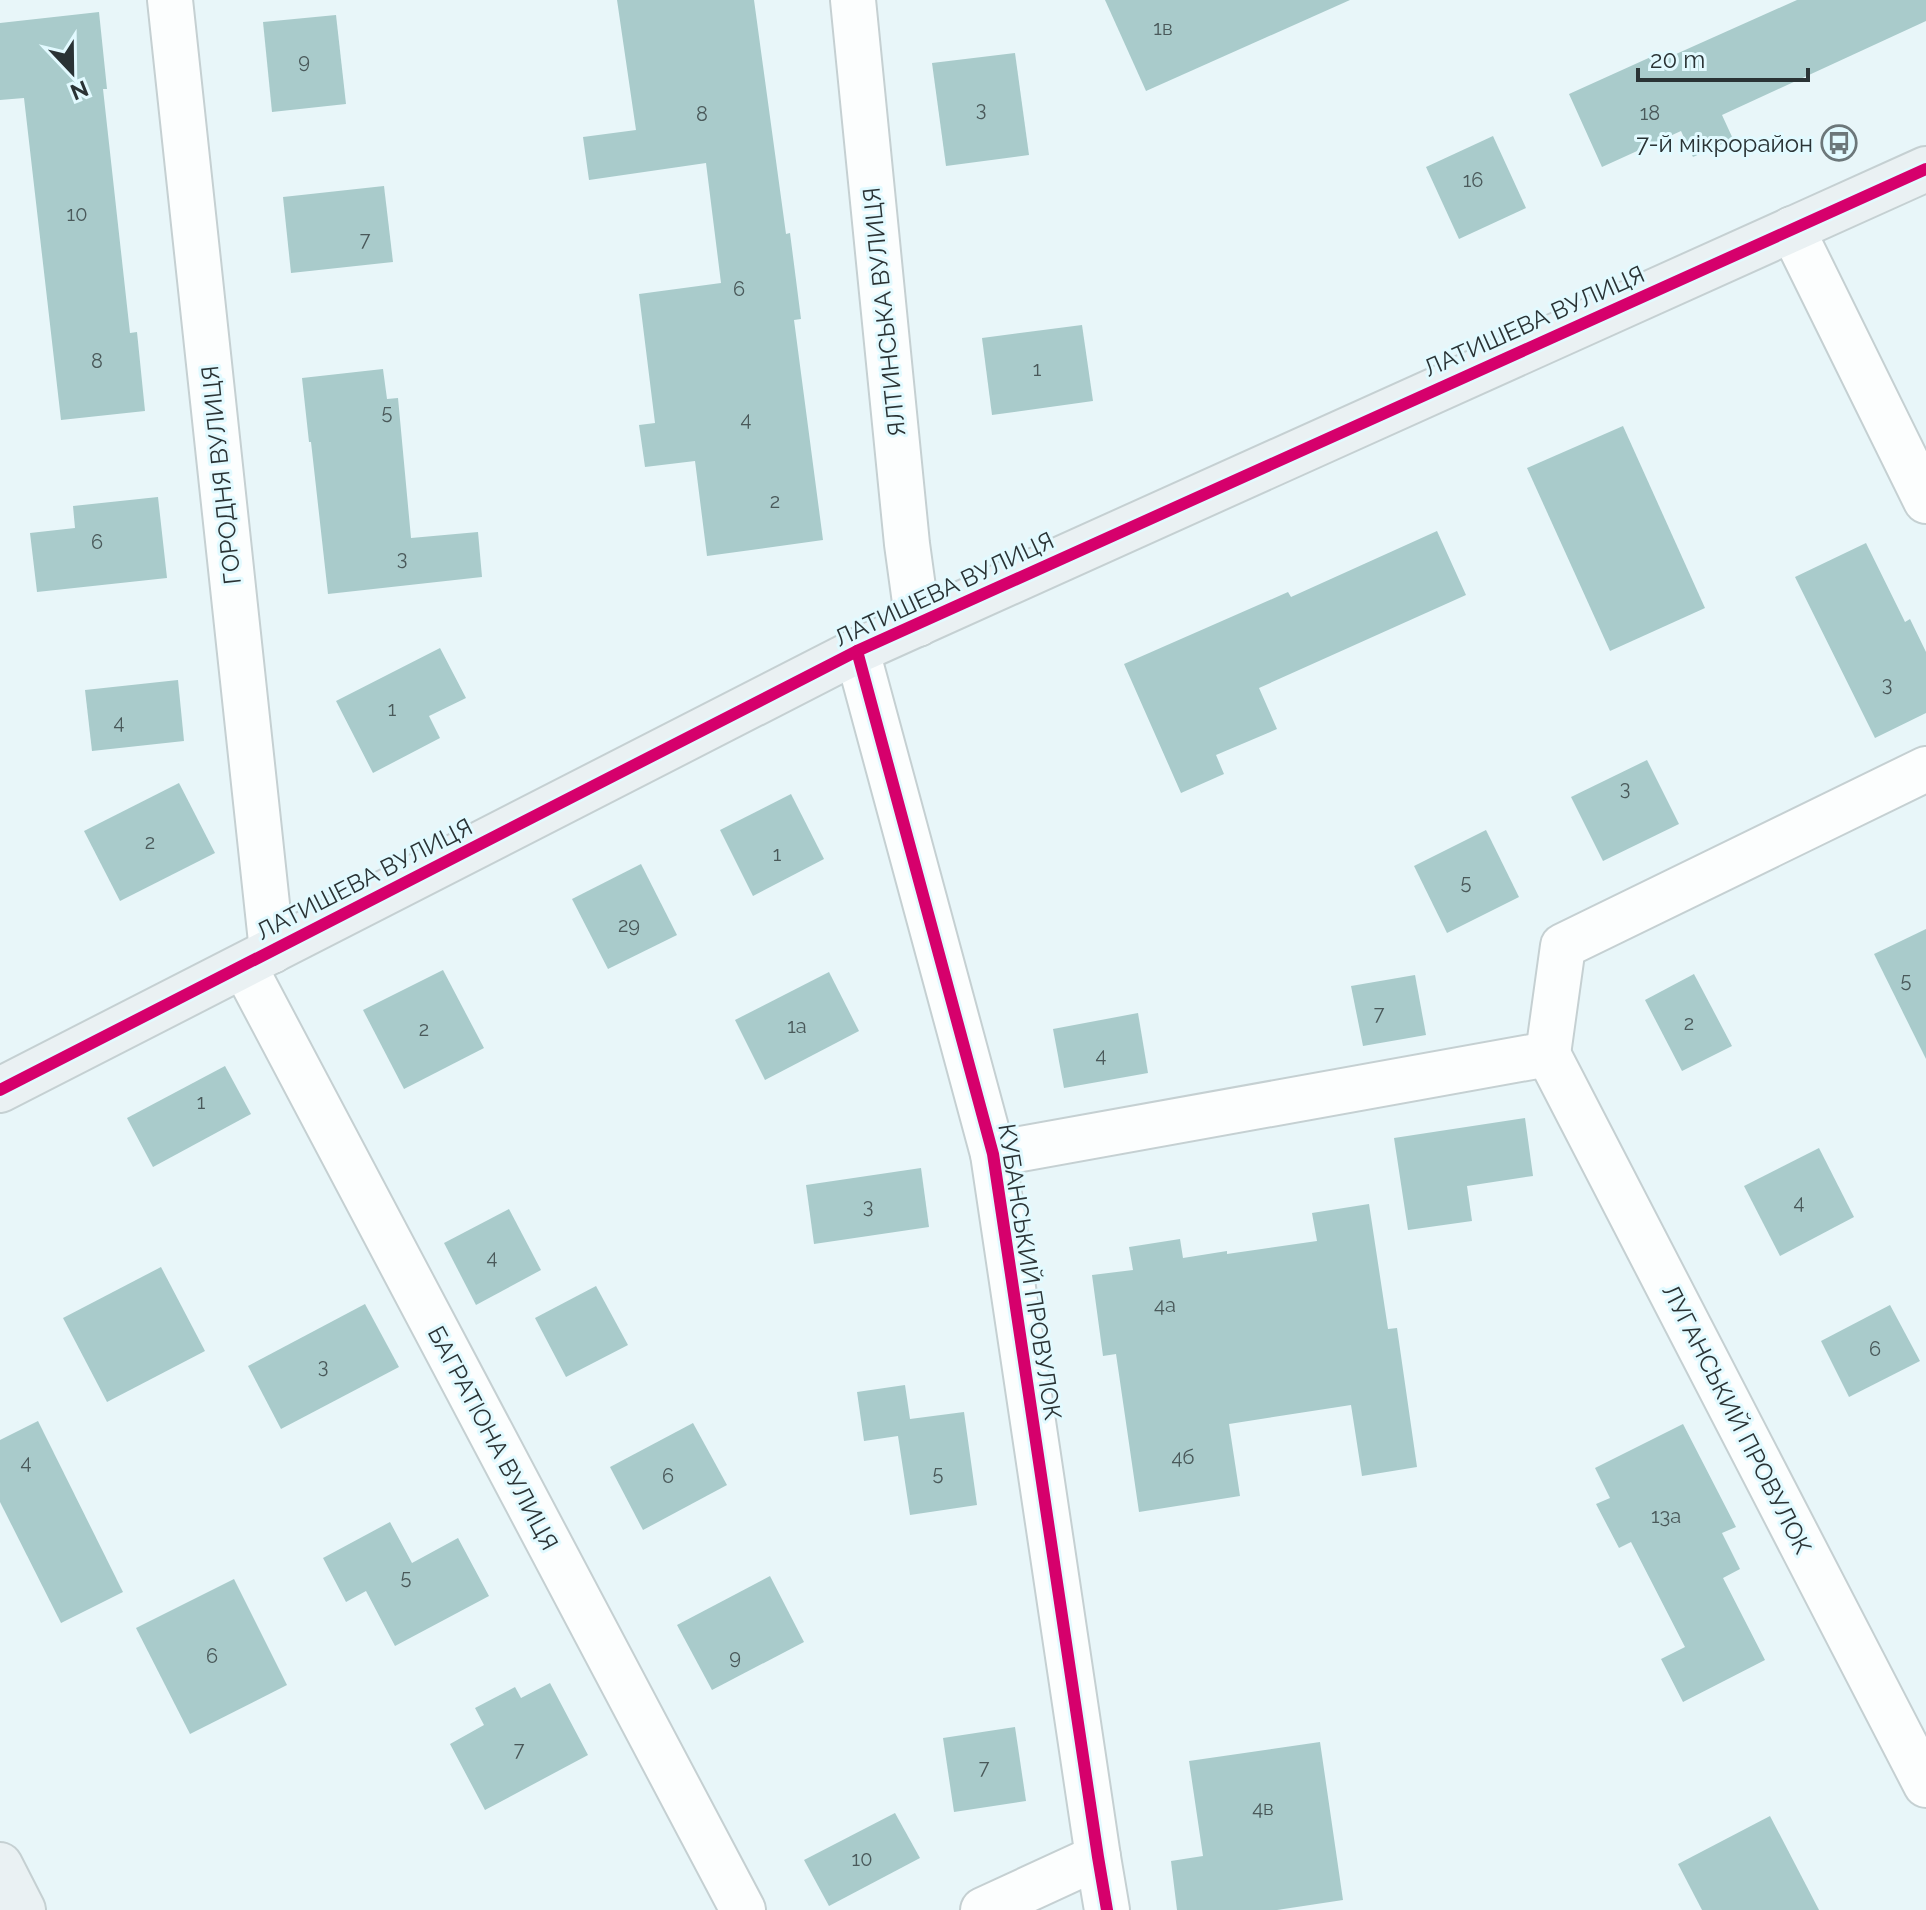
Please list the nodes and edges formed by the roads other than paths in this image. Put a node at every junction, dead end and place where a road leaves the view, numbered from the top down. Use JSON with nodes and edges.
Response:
{"nodes":[{"id":1,"x":170,"y":0,"type":"edge"},
{"id":2,"x":856,"y":3,"type":"edge"},
{"id":3,"x":1926,"y":169,"type":"edge"},
{"id":4,"x":1792,"y":229,"type":"junction"},
{"id":5,"x":1926,"y":501,"type":"edge"},
{"id":6,"x":918,"y":624,"type":"junction"},
{"id":7,"x":857,"y":651,"type":"junction"},
{"id":8,"x":1926,"y":769,"type":"edge"},
{"id":9,"x":258,"y":958,"type":"junction"},
{"id":10,"x":1548,"y":1054,"type":"junction"},
{"id":11,"x":0,"y":1090,"type":"edge"},
{"id":12,"x":993,"y":1154,"type":"junction"},
{"id":13,"x":1926,"y":1785,"type":"edge"},
{"id":14,"x":1098,"y":1857,"type":"junction"},
{"id":15,"x":0,"y":1865,"type":"edge"},
{"id":16,"x":23,"y":1910,"type":"edge"},
{"id":17,"x":743,"y":1910,"type":"edge"},
{"id":18,"x":983,"y":1910,"type":"edge"},
{"id":19,"x":1107,"y":1910,"type":"edge"}],
"edges":[{"from":1,"to":9,"type":"street","name":"ГОРОДНЯ ВУЛИЦЯ"},
{"from":2,"to":6,"type":"street","name":"ЯЛТИНСЬКА ВУЛИЦЯ"},
{"from":3,"to":4,"type":"street","name":"ЛАТИШЕВА ВУЛИЦЯ"},
{"from":4,"to":5,"type":"street"},
{"from":4,"to":6,"type":"street","name":"ЛАТИШЕВА ВУЛИЦЯ"},
{"from":6,"to":7,"type":"street","name":"ЛАТИШЕВА ВУЛИЦЯ"},
{"from":7,"to":9,"type":"street","name":"ЛАТИШЕВА ВУЛИЦЯ"},
{"from":7,"to":12,"type":"street","name":"КУБАНСЬКИЙ ПРОВУЛОК"},
{"from":8,"to":10,"type":"street"},
{"from":9,"to":11,"type":"street","name":"ЛАТИШЕВА ВУЛИЦЯ"},
{"from":9,"to":17,"type":"street","name":"БАГРАТІОНА ВУЛИЦЯ"},
{"from":10,"to":12,"type":"street"},
{"from":10,"to":13,"type":"street","name":"ЛУГАНСЬКИЙ ПРОВУЛОК"},
{"from":12,"to":14,"type":"street","name":"КУБАНСЬКИЙ ПРОВУЛОК"},
{"from":14,"to":18,"type":"street"},
{"from":14,"to":19,"type":"street","name":"КУБАНСЬКИЙ ПРОВУЛОК"},
{"from":15,"to":16,"type":"street"}]}
